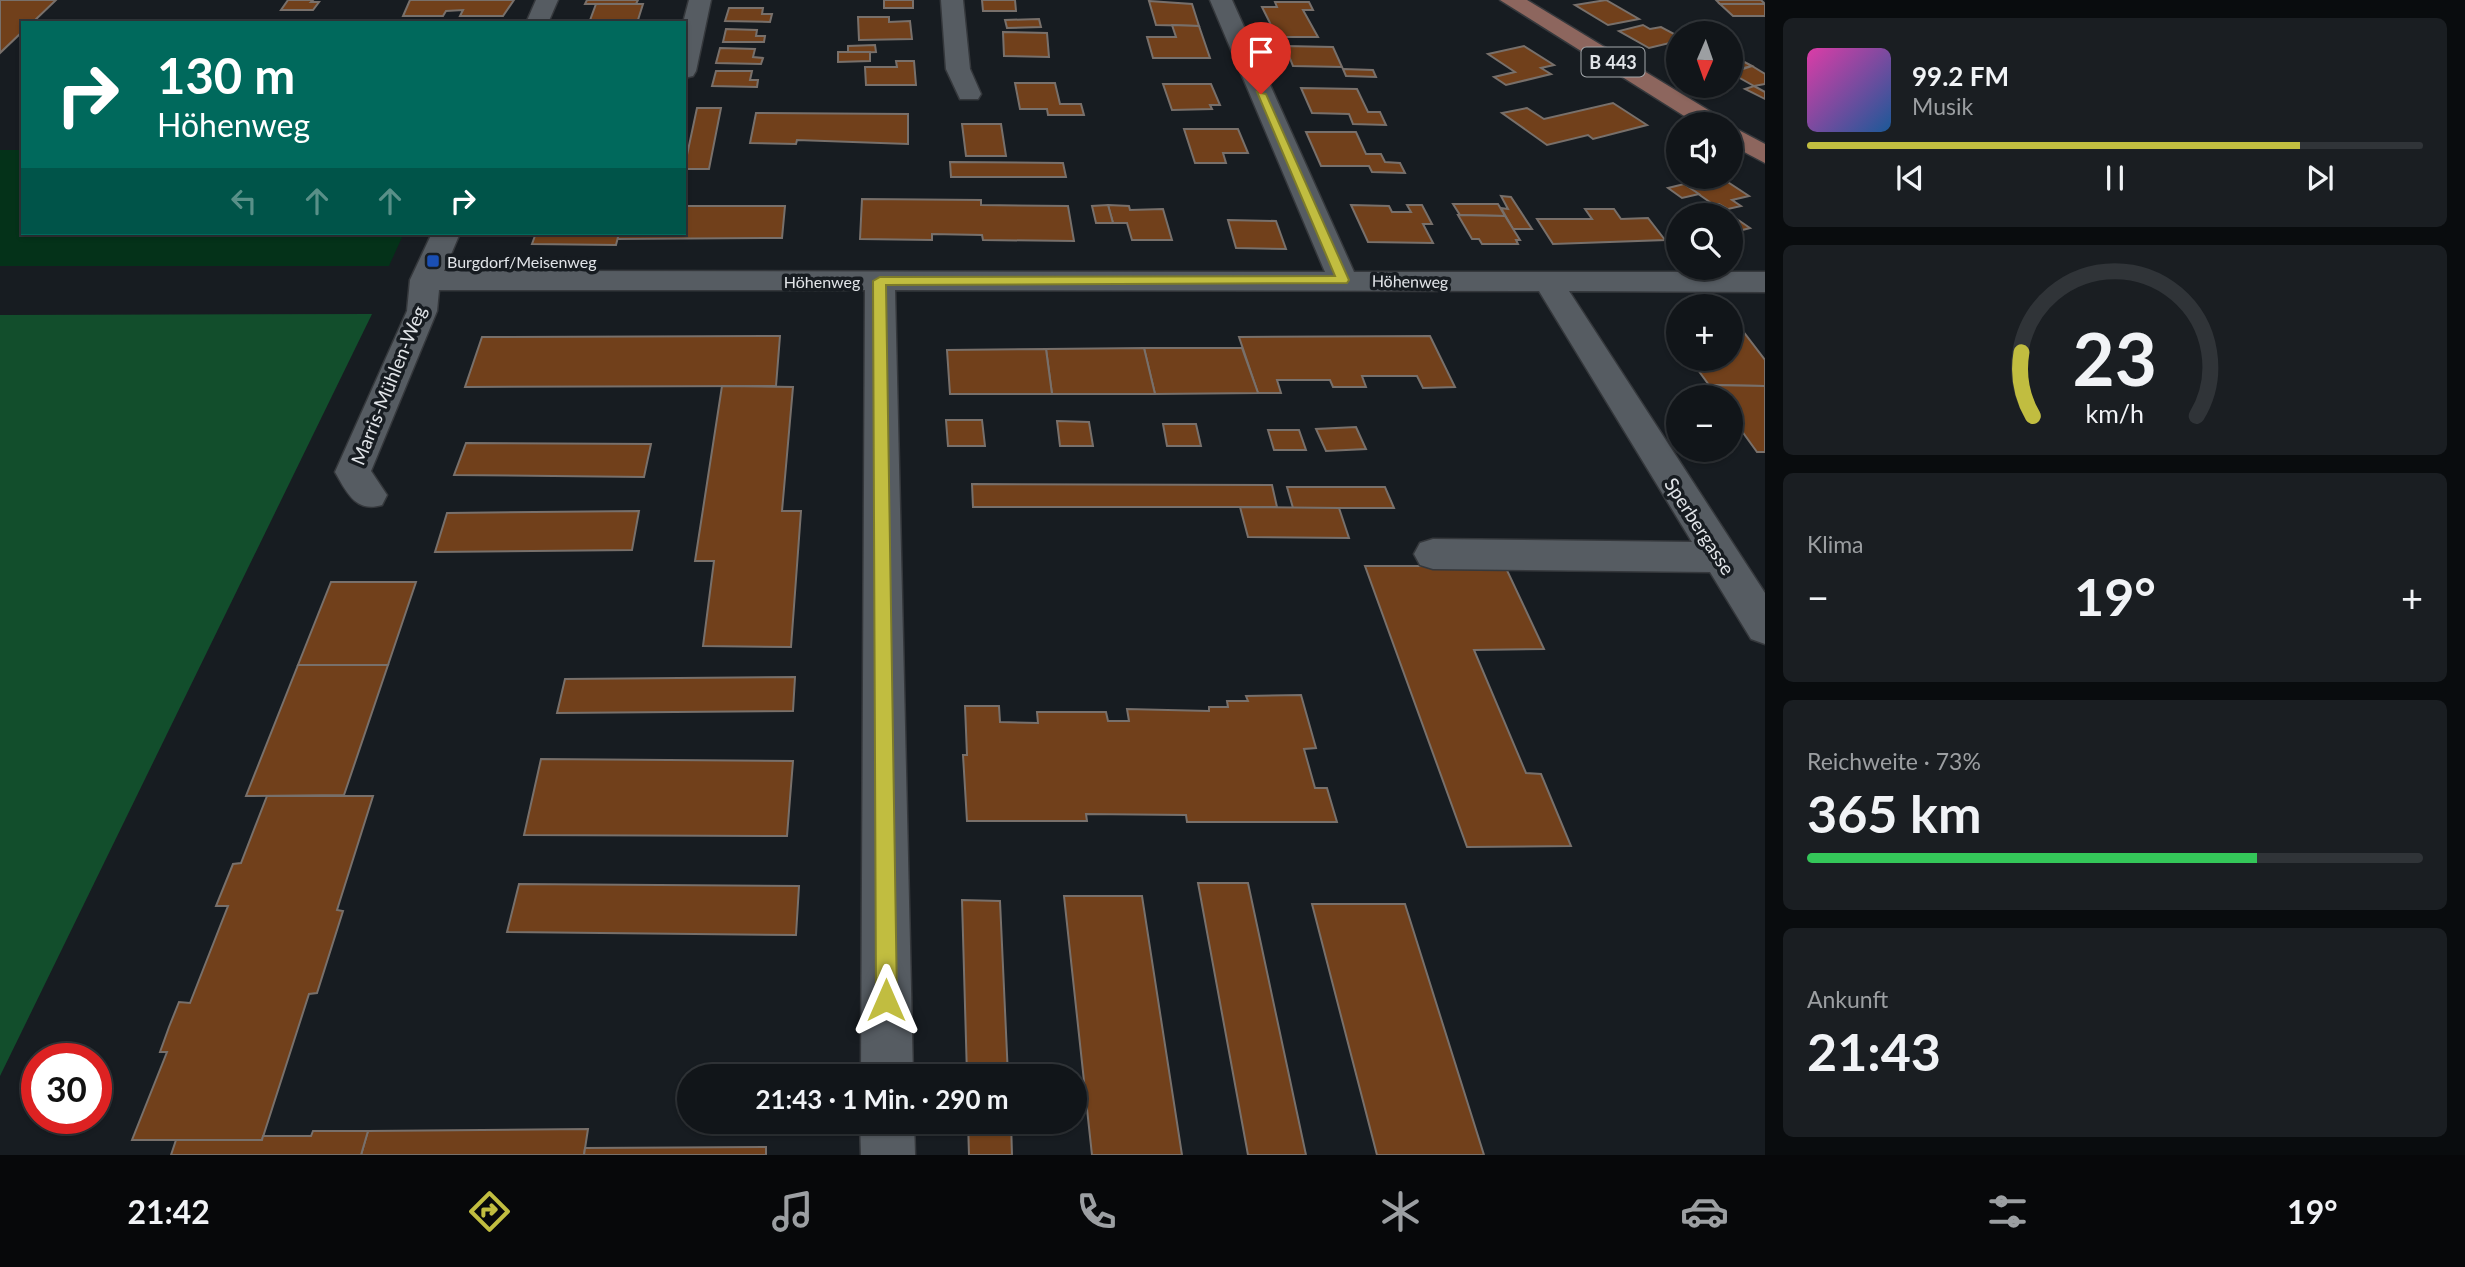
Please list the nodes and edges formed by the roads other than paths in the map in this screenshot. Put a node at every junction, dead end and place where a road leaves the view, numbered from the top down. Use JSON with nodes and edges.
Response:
{"nodes":[{"id":1,"x":547,"y":0,"type":"edge"},
{"id":2,"x":700,"y":0,"type":"edge"},
{"id":3,"x":952,"y":0,"type":"edge"},
{"id":4,"x":1221,"y":0,"type":"edge"},
{"id":5,"x":1511,"y":0,"type":"edge"},
{"id":6,"x":538,"y":21,"type":"edge"},
{"id":7,"x":686,"y":62,"type":"edge"},
{"id":8,"x":969,"y":94,"type":"dead end"},
{"id":9,"x":1694,"y":112,"type":"edge"},
{"id":10,"x":1743,"y":141,"type":"edge"},
{"id":11,"x":1765,"y":155,"type":"edge"},
{"id":12,"x":445,"y":235,"type":"edge"},
{"id":13,"x":425,"y":280,"type":"junction"},
{"id":14,"x":1343,"y":280,"type":"junction"},
{"id":15,"x":880,"y":281,"type":"junction"},
{"id":16,"x":1548,"y":282,"type":"junction"},
{"id":17,"x":1765,"y":282,"type":"edge"},
{"id":18,"x":369,"y":495,"type":"dead end"},
{"id":19,"x":1433,"y":554,"type":"dead end"},
{"id":20,"x":1720,"y":557,"type":"junction"},
{"id":21,"x":1765,"y":627,"type":"edge"},
{"id":22,"x":887,"y":1064,"type":"edge"},
{"id":23,"x":887,"y":1134,"type":"edge"},
{"id":24,"x":888,"y":1155,"type":"edge"}],
"edges":[{"from":1,"to":6,"type":"street"},
{"from":2,"to":7,"type":"street"},
{"from":3,"to":8,"type":"street"},
{"from":4,"to":14,"type":"street"},
{"from":5,"to":9,"type":"main road","number":"B 443"},
{"from":10,"to":11,"type":"main road"},
{"from":12,"to":13,"type":"street","name":"Marris-Mühlen-Weg"},
{"from":13,"to":15,"type":"street","name":"Höhenweg"},
{"from":13,"to":18,"type":"street","name":"Marris-Mühlen-Weg"},
{"from":14,"to":15,"type":"street","name":"Höhenweg"},
{"from":14,"to":16,"type":"street","name":"Höhenweg"},
{"from":15,"to":22,"type":"street"},
{"from":16,"to":17,"type":"street","name":"Höhenweg"},
{"from":16,"to":20,"type":"street","name":"Sperbergasse"},
{"from":19,"to":20,"type":"street"},
{"from":20,"to":21,"type":"street","name":"Sperbergasse"},
{"from":23,"to":24,"type":"street"}]}
